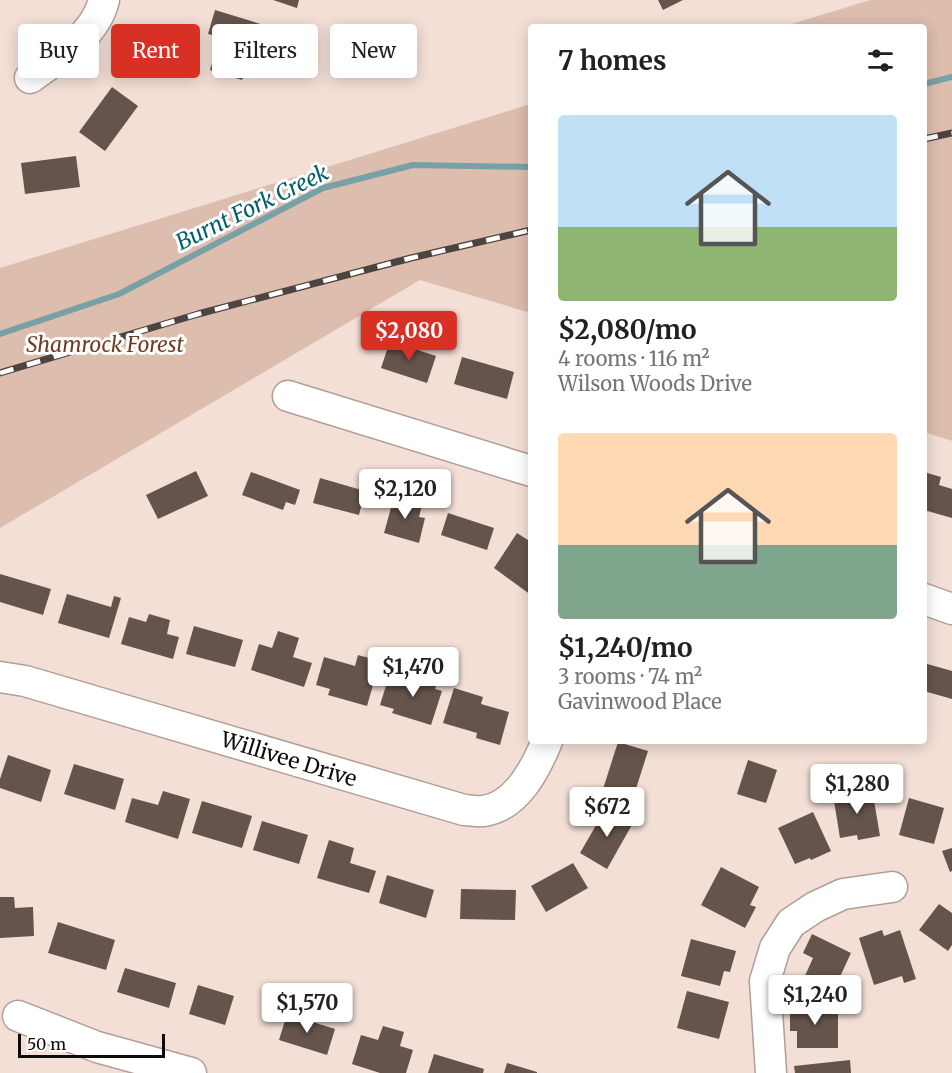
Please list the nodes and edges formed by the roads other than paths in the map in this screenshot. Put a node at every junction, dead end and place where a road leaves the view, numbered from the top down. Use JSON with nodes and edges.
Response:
{"nodes":[{"id":1,"x":104,"y":0,"type":"edge"},
{"id":2,"x":93,"y":24,"type":"edge"},
{"id":3,"x":288,"y":396,"type":"dead end"},
{"id":4,"x":528,"y":470,"type":"edge"},
{"id":5,"x":927,"y":600,"type":"edge"},
{"id":6,"x":952,"y":609,"type":"edge"},
{"id":7,"x":0,"y":677,"type":"edge"},
{"id":8,"x":546,"y":744,"type":"edge"},
{"id":9,"x":892,"y":887,"type":"dead end"},
{"id":10,"x":18,"y":1016,"type":"dead end"},
{"id":11,"x":191,"y":1073,"type":"edge"},
{"id":12,"x":771,"y":1073,"type":"edge"}],
"edges":[{"from":1,"to":2,"type":"street"},
{"from":3,"to":4,"type":"street"},
{"from":5,"to":6,"type":"street"},
{"from":7,"to":8,"type":"street","name":"Willivee Drive"},
{"from":9,"to":12,"type":"street"},
{"from":10,"to":11,"type":"street"}]}
